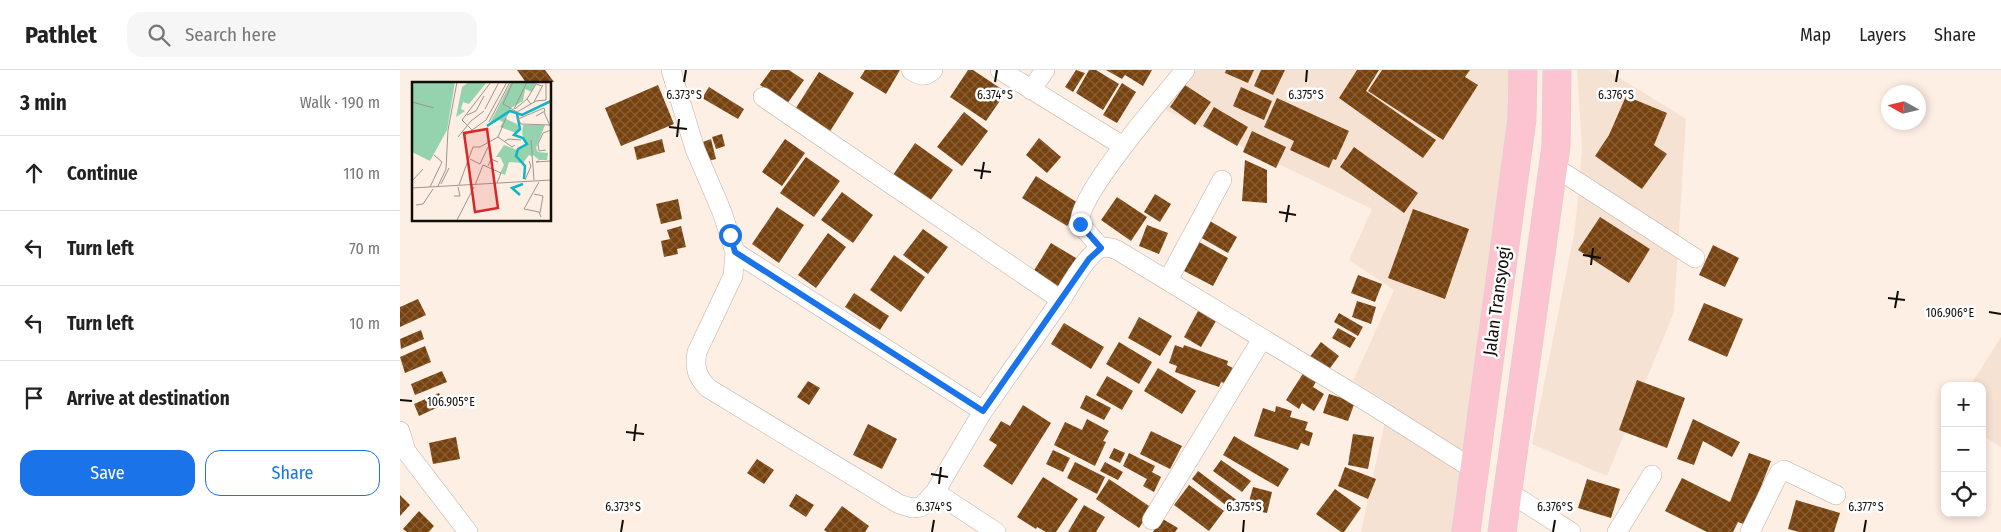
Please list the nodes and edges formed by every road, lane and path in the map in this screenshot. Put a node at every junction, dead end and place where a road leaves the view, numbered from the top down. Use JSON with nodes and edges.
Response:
{"nodes":[{"id":1,"x":670,"y":70,"type":"edge"},
{"id":2,"x":911,"y":70,"type":"edge"},
{"id":3,"x":933,"y":70,"type":"edge"},
{"id":4,"x":1000,"y":70,"type":"edge"},
{"id":5,"x":1045,"y":70,"type":"edge"},
{"id":6,"x":1185,"y":70,"type":"edge"},
{"id":7,"x":1523,"y":70,"type":"edge"},
{"id":8,"x":1557,"y":70,"type":"edge"},
{"id":9,"x":1030,"y":90,"type":"junction"},
{"id":10,"x":763,"y":97,"type":"dead end"},
{"id":11,"x":1123,"y":146,"type":"junction"},
{"id":12,"x":1553,"y":166,"type":"junction"},
{"id":13,"x":1222,"y":180,"type":"dead end"},
{"id":14,"x":1101,"y":248,"type":"junction"},
{"id":15,"x":735,"y":252,"type":"junction"},
{"id":16,"x":1694,"y":258,"type":"dead end"},
{"id":17,"x":1168,"y":280,"type":"junction"},
{"id":18,"x":1061,"y":300,"type":"junction"},
{"id":19,"x":1262,"y":339,"type":"junction"},
{"id":20,"x":983,"y":411,"type":"junction"},
{"id":21,"x":400,"y":432,"type":"edge"},
{"id":22,"x":403,"y":448,"type":"edge"},
{"id":23,"x":1473,"y":469,"type":"junction"},
{"id":24,"x":1652,"y":475,"type":"dead end"},
{"id":25,"x":1507,"y":491,"type":"junction"},
{"id":26,"x":935,"y":492,"type":"junction"},
{"id":27,"x":1836,"y":495,"type":"dead end"},
{"id":28,"x":1152,"y":520,"type":"dead end"},
{"id":29,"x":468,"y":532,"type":"edge"},
{"id":30,"x":996,"y":532,"type":"edge"},
{"id":31,"x":1466,"y":532,"type":"edge"},
{"id":32,"x":1502,"y":532,"type":"edge"},
{"id":33,"x":1571,"y":532,"type":"edge"},
{"id":34,"x":1617,"y":532,"type":"edge"},
{"id":35,"x":1750,"y":532,"type":"edge"}],
"edges":[{"from":1,"to":15,"type":"street"},
{"from":2,"to":3,"type":"street"},
{"from":4,"to":9,"type":"street"},
{"from":5,"to":9,"type":"street"},
{"from":6,"to":11,"type":"street"},
{"from":7,"to":23,"type":"highway","name":"Jalan Transyogi"},
{"from":8,"to":12,"type":"highway","name":"Jalan Transyogi"},
{"from":9,"to":11,"type":"street"},
{"from":10,"to":18,"type":"street"},
{"from":11,"to":14,"type":"street"},
{"from":12,"to":16,"type":"street"},
{"from":12,"to":25,"type":"highway","name":"Jalan Transyogi"},
{"from":13,"to":17,"type":"street"},
{"from":14,"to":17,"type":"street"},
{"from":14,"to":18,"type":"street"},
{"from":15,"to":20,"type":"street"},
{"from":15,"to":26,"type":"street"},
{"from":17,"to":19,"type":"street"},
{"from":18,"to":20,"type":"street"},
{"from":19,"to":23,"type":"street"},
{"from":19,"to":28,"type":"street"},
{"from":20,"to":26,"type":"street"},
{"from":21,"to":22,"type":"street"},
{"from":22,"to":29,"type":"street"},
{"from":23,"to":31,"type":"highway","name":"Jalan Transyogi"},
{"from":24,"to":34,"type":"street"},
{"from":25,"to":32,"type":"highway","name":"Jalan Transyogi"},
{"from":25,"to":33,"type":"street"},
{"from":26,"to":30,"type":"street"},
{"from":27,"to":35,"type":"street"}]}
